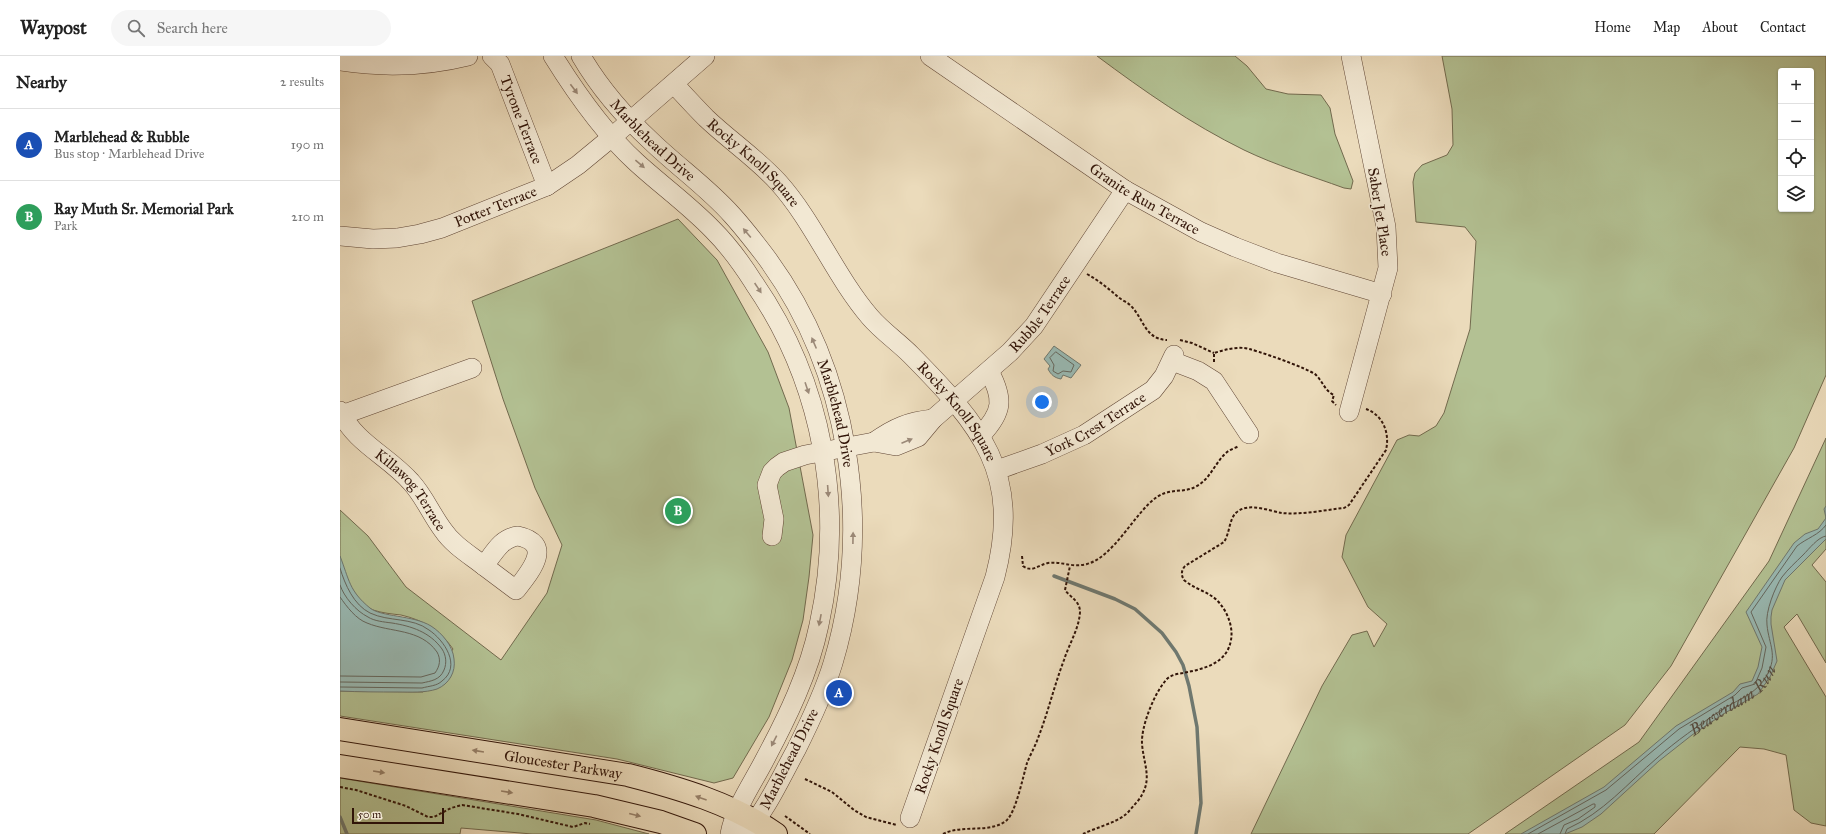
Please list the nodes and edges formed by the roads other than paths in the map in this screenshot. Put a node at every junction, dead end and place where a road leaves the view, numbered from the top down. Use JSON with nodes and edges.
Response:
{"nodes":[{"id":1,"x":468,"y":56,"type":"edge"},
{"id":2,"x":492,"y":56,"type":"edge"},
{"id":3,"x":553,"y":56,"type":"edge"},
{"id":4,"x":581,"y":56,"type":"edge"},
{"id":5,"x":705,"y":56,"type":"edge"},
{"id":6,"x":930,"y":56,"type":"edge"},
{"id":7,"x":1351,"y":56,"type":"edge"},
{"id":8,"x":340,"y":60,"type":"edge"},
{"id":9,"x":674,"y":84,"type":"junction"},
{"id":10,"x":631,"y":121,"type":"junction"},
{"id":11,"x":612,"y":137,"type":"junction"},
{"id":12,"x":547,"y":186,"type":"junction"},
{"id":13,"x":1125,"y":190,"type":"junction"},
{"id":14,"x":340,"y":236,"type":"edge"},
{"id":15,"x":1382,"y":294,"type":"junction"},
{"id":16,"x":472,"y":368,"type":"dead end"},
{"id":17,"x":989,"y":371,"type":"junction"},
{"id":18,"x":954,"y":401,"type":"junction"},
{"id":19,"x":1350,"y":410,"type":"road end"},
{"id":20,"x":341,"y":413,"type":"edge"},
{"id":21,"x":1249,"y":434,"type":"road end"},
{"id":22,"x":981,"y":435,"type":"junction"},
{"id":23,"x":846,"y":447,"type":"junction"},
{"id":24,"x":824,"y":452,"type":"junction"},
{"id":25,"x":997,"y":470,"type":"junction"},
{"id":26,"x":772,"y":536,"type":"dead end"},
{"id":27,"x":484,"y":566,"type":"dead end"},
{"id":28,"x":340,"y":729,"type":"edge"},
{"id":29,"x":340,"y":766,"type":"edge"},
{"id":30,"x":746,"y":822,"type":"edge"},
{"id":31,"x":905,"y":822,"type":"road end"},
{"id":32,"x":781,"y":825,"type":"edge"},
{"id":33,"x":695,"y":834,"type":"edge"},
{"id":34,"x":730,"y":834,"type":"edge"}],
"edges":[{"from":1,"to":8,"type":"street"},
{"from":2,"to":12,"type":"street","name":"Tyrone Terrace"},
{"from":3,"to":11,"type":"street","name":"Marblehead Drive","one_way":true},
{"from":4,"to":10,"type":"street","name":"Marblehead Drive"},
{"from":5,"to":9,"type":"street"},
{"from":6,"to":13,"type":"street","name":"Granite Run Terrace"},
{"from":7,"to":15,"type":"street","name":"Saber Jet Place"},
{"from":9,"to":10,"type":"street"},
{"from":9,"to":18,"type":"street","name":"Rocky Knoll Square"},
{"from":10,"to":11,"type":"street","name":"Potter Terrace"},
{"from":23,"to":10,"type":"street","name":"Marblehead Drive","one_way":true},
{"from":11,"to":12,"type":"street","name":"Potter Terrace"},
{"from":11,"to":24,"type":"street","name":"Marblehead Drive","one_way":true},
{"from":12,"to":14,"type":"street","name":"Potter Terrace"},
{"from":13,"to":15,"type":"street","name":"Granite Run Terrace"},
{"from":13,"to":17,"type":"street","name":"Rubble Terrace"},
{"from":15,"to":19,"type":"street","name":"Saber Jet Place"},
{"from":16,"to":20,"type":"street"},
{"from":17,"to":18,"type":"street","name":"Rubble Terrace"},
{"from":17,"to":22,"type":"street"},
{"from":18,"to":22,"type":"street","name":"Rocky Knoll Square"},
{"from":18,"to":23,"type":"street","name":"Rubble Terrace"},
{"from":20,"to":27,"type":"street","name":"Killawog Terrace"},
{"from":21,"to":25,"type":"street","name":"York Crest Terrace"},
{"from":22,"to":25,"type":"street","name":"Rocky Knoll Square"},
{"from":23,"to":24,"type":"street","name":"Rubble Terrace"},
{"from":30,"to":23,"type":"street","name":"Marblehead Drive","one_way":true},
{"from":24,"to":26,"type":"street","name":"Rubble Terrace"},
{"from":24,"to":30,"type":"street","name":"Marblehead Drive","one_way":true},
{"from":25,"to":31,"type":"street","name":"Rocky Knoll Square"},
{"from":30,"to":28,"type":"main road","name":"Gloucester Parkway","one_way":true},
{"from":29,"to":33,"type":"main road","one_way":true},
{"from":30,"to":32,"type":"main road","name":"Gloucester Parkway"},
{"from":30,"to":34,"type":"street","name":"Marblehead Drive"}]}
